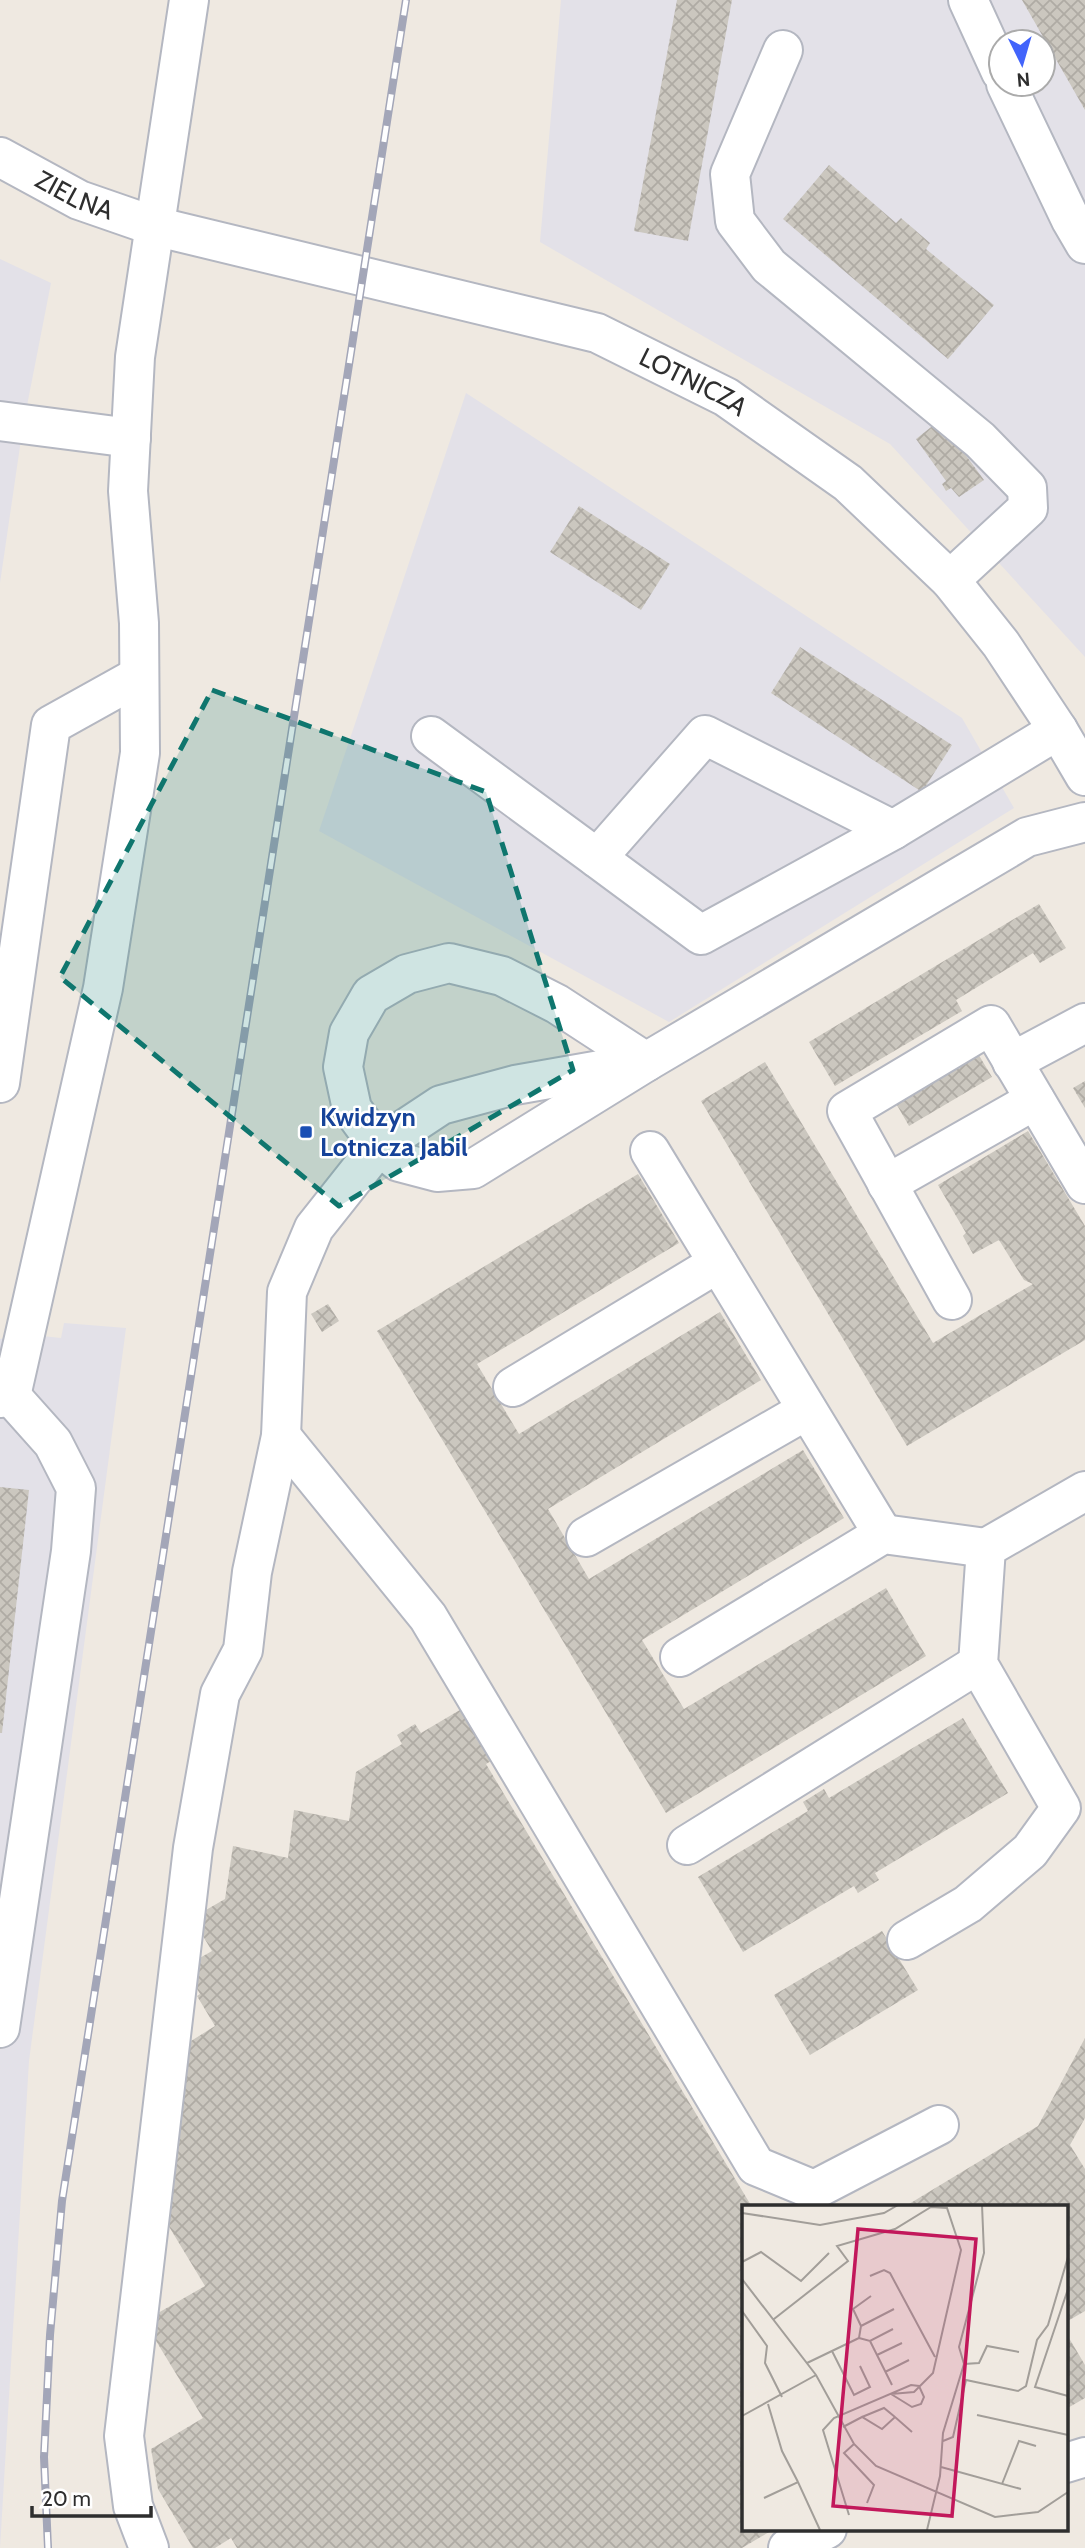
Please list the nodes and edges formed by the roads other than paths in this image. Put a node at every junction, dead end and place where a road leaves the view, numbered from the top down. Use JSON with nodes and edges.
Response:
{"nodes":[{"id":1,"x":189,"y":0,"type":"edge"},
{"id":2,"x":968,"y":0,"type":"edge"},
{"id":3,"x":987,"y":41,"type":"edge"},
{"id":4,"x":783,"y":50,"type":"dead end"},
{"id":5,"x":1013,"y":98,"type":"edge"},
{"id":6,"x":0,"y":157,"type":"edge"},
{"id":7,"x":154,"y":226,"type":"junction"},
{"id":8,"x":1085,"y":244,"type":"edge"},
{"id":9,"x":0,"y":421,"type":"edge"},
{"id":10,"x":131,"y":438,"type":"junction"},
{"id":11,"x":950,"y":580,"type":"junction"},
{"id":12,"x":139,"y":676,"type":"junction"},
{"id":13,"x":1058,"y":730,"type":"junction"},
{"id":14,"x":431,"y":736,"type":"dead end"},
{"id":15,"x":1085,"y":776,"type":"edge"},
{"id":16,"x":1085,"y":822,"type":"edge"},
{"id":17,"x":893,"y":830,"type":"junction"},
{"id":18,"x":597,"y":858,"type":"junction"},
{"id":19,"x":1085,"y":1023,"type":"edge"},
{"id":20,"x":646,"y":1062,"type":"junction"},
{"id":21,"x":1012,"y":1062,"type":"junction"},
{"id":22,"x":0,"y":1083,"type":"edge"},
{"id":23,"x":1035,"y":1100,"type":"junction"},
{"id":24,"x":379,"y":1146,"type":"junction"},
{"id":25,"x":650,"y":1151,"type":"dead end"},
{"id":26,"x":887,"y":1184,"type":"junction"},
{"id":27,"x":1085,"y":1184,"type":"edge"},
{"id":28,"x":718,"y":1263,"type":"junction"},
{"id":29,"x":952,"y":1300,"type":"dead end"},
{"id":30,"x":513,"y":1387,"type":"dead end"},
{"id":31,"x":6,"y":1397,"type":"edge"},
{"id":32,"x":807,"y":1410,"type":"junction"},
{"id":33,"x":281,"y":1436,"type":"junction"},
{"id":34,"x":1085,"y":1491,"type":"edge"},
{"id":35,"x":883,"y":1534,"type":"junction"},
{"id":36,"x":586,"y":1537,"type":"dead end"},
{"id":37,"x":986,"y":1548,"type":"junction"},
{"id":38,"x":680,"y":1657,"type":"dead end"},
{"id":39,"x":978,"y":1664,"type":"junction"},
{"id":40,"x":687,"y":1845,"type":"dead end"},
{"id":41,"x":908,"y":1940,"type":"dead end"},
{"id":42,"x":0,"y":2028,"type":"edge"},
{"id":43,"x":939,"y":2125,"type":"dead end"},
{"id":44,"x":1085,"y":2457,"type":"edge"},
{"id":45,"x":1068,"y":2462,"type":"edge"},
{"id":46,"x":825,"y":2530,"type":"edge"},
{"id":47,"x":149,"y":2548,"type":"edge"},
{"id":48,"x":788,"y":2548,"type":"edge"}],
"edges":[{"from":1,"to":7,"type":"street"},
{"from":2,"to":3,"type":"street"},
{"from":4,"to":11,"type":"street"},
{"from":5,"to":8,"type":"street"},
{"from":6,"to":7,"type":"street","name":"ZIELNA"},
{"from":7,"to":10,"type":"street"},
{"from":7,"to":11,"type":"street","name":"LOTNICZA"},
{"from":9,"to":10,"type":"street"},
{"from":10,"to":12,"type":"street"},
{"from":11,"to":13,"type":"street","name":"LOTNICZA"},
{"from":12,"to":22,"type":"street"},
{"from":12,"to":31,"type":"street"},
{"from":13,"to":15,"type":"street","name":"LOTNICZA"},
{"from":13,"to":17,"type":"street"},
{"from":14,"to":18,"type":"street"},
{"from":16,"to":20,"type":"street"},
{"from":17,"to":18,"type":"street"},
{"from":17,"to":18,"type":"street"},
{"from":19,"to":21,"type":"street"},
{"from":20,"to":24,"type":"street"},
{"from":20,"to":24,"type":"street"},
{"from":20,"to":24,"type":"street"},
{"from":21,"to":23,"type":"street"},
{"from":21,"to":26,"type":"street"},
{"from":23,"to":26,"type":"street"},
{"from":23,"to":27,"type":"street"},
{"from":24,"to":33,"type":"street"},
{"from":25,"to":28,"type":"street"},
{"from":26,"to":29,"type":"street"},
{"from":28,"to":30,"type":"street"},
{"from":28,"to":32,"type":"street"},
{"from":31,"to":42,"type":"street"},
{"from":32,"to":35,"type":"street"},
{"from":32,"to":36,"type":"street"},
{"from":33,"to":43,"type":"street"},
{"from":33,"to":47,"type":"street"},
{"from":34,"to":37,"type":"street"},
{"from":35,"to":37,"type":"street"},
{"from":35,"to":38,"type":"street"},
{"from":37,"to":39,"type":"street"},
{"from":39,"to":40,"type":"street"},
{"from":39,"to":41,"type":"street"},
{"from":44,"to":45,"type":"street"},
{"from":46,"to":48,"type":"street"}]}
